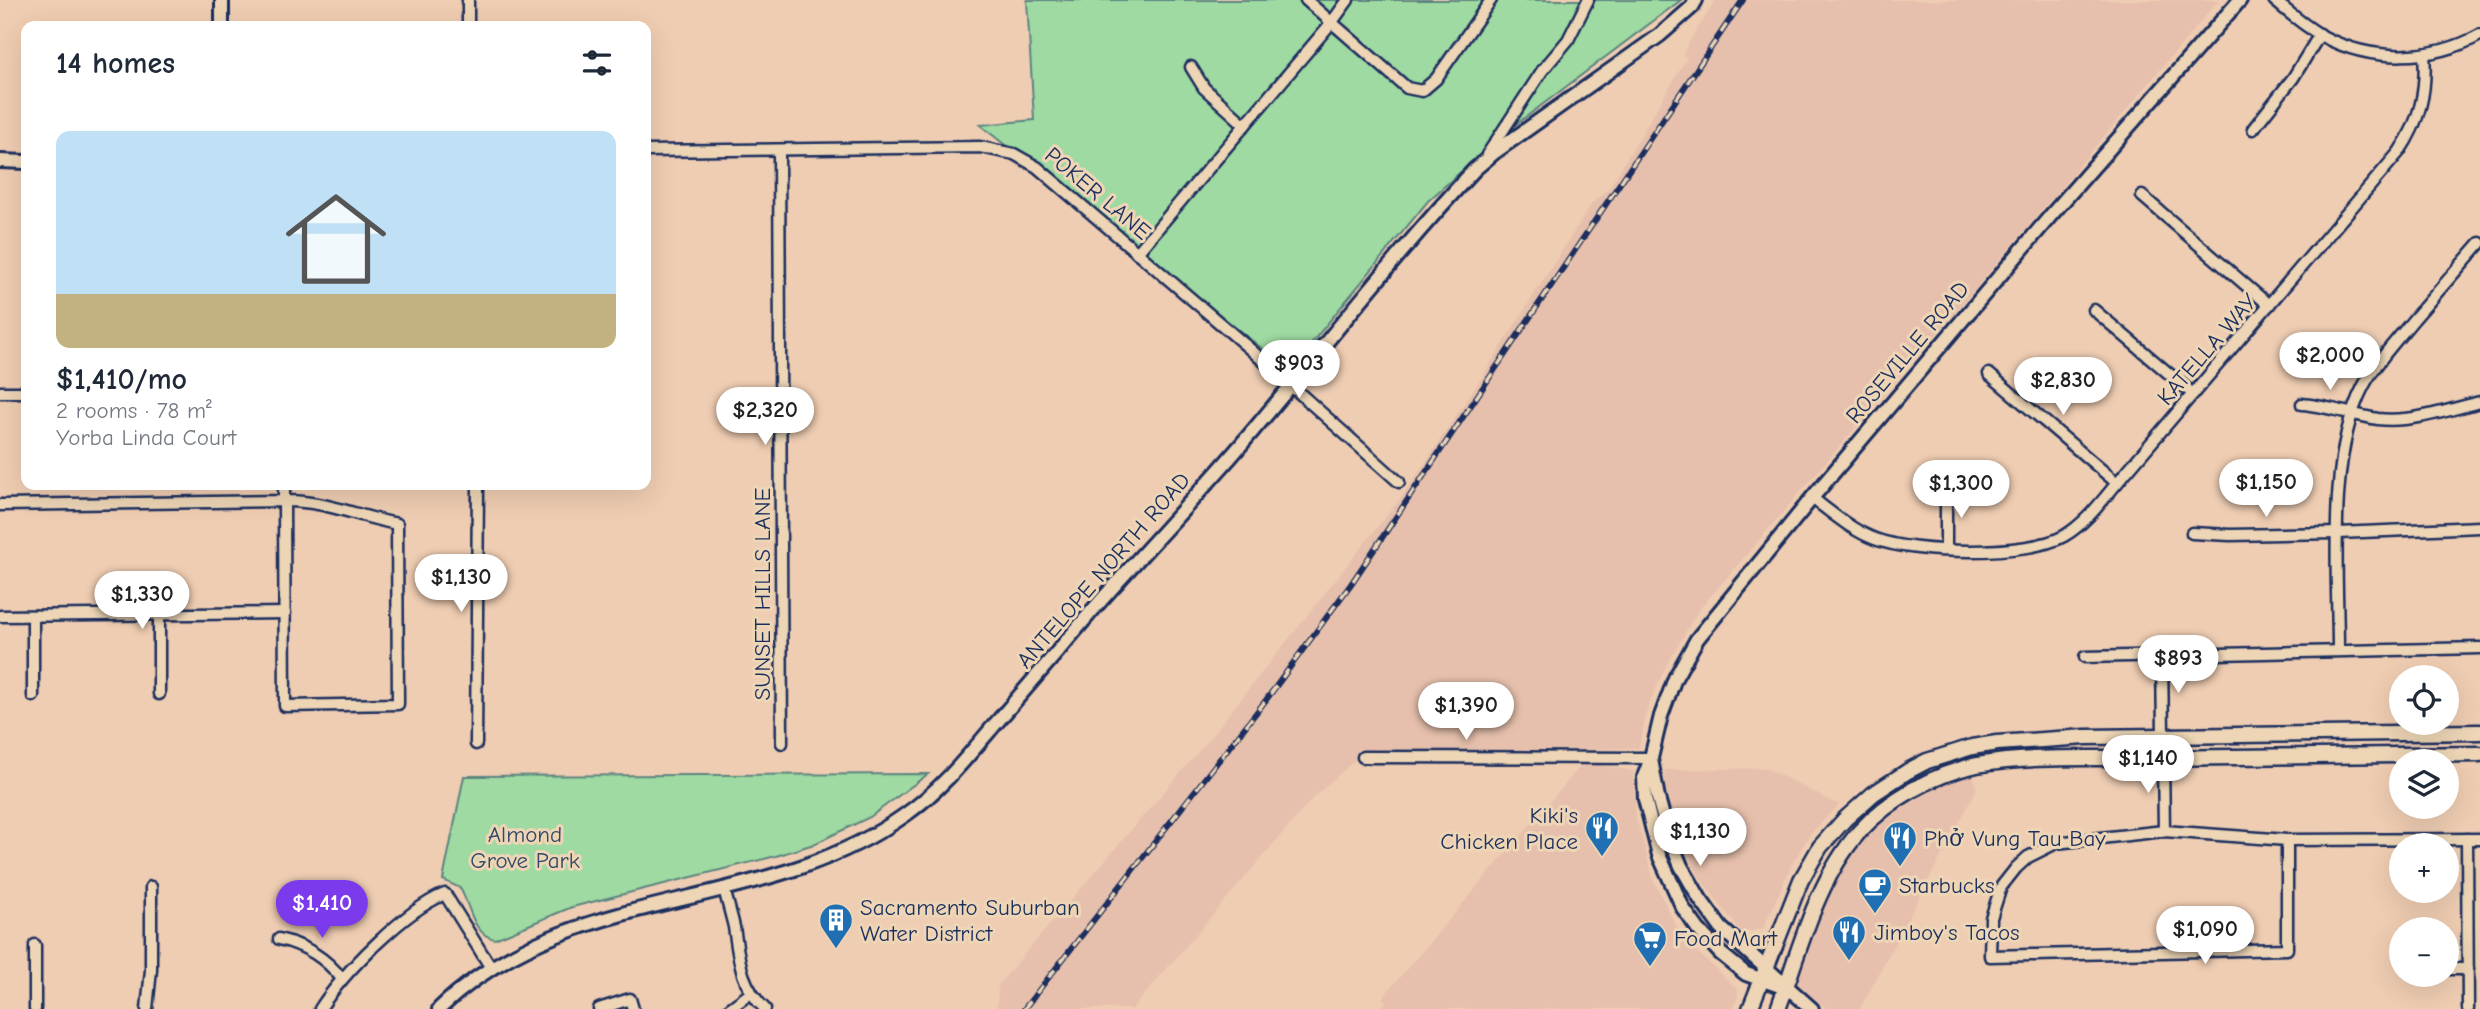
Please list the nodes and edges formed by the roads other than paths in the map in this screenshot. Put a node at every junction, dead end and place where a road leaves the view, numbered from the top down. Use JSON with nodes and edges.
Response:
{"nodes":[{"id":1,"x":222,"y":0,"type":"edge"},
{"id":2,"x":468,"y":0,"type":"edge"},
{"id":3,"x":1306,"y":0,"type":"edge"},
{"id":4,"x":1348,"y":0,"type":"edge"},
{"id":5,"x":1491,"y":0,"type":"edge"},
{"id":6,"x":1588,"y":0,"type":"edge"},
{"id":7,"x":1696,"y":0,"type":"edge"},
{"id":8,"x":2240,"y":0,"type":"edge"},
{"id":9,"x":2274,"y":0,"type":"edge"},
{"id":10,"x":222,"y":21,"type":"edge"},
{"id":11,"x":468,"y":21,"type":"edge"},
{"id":12,"x":1332,"y":22,"type":"junction"},
{"id":13,"x":2320,"y":34,"type":"junction"},
{"id":14,"x":2480,"y":35,"type":"edge"},
{"id":15,"x":2424,"y":54,"type":"junction"},
{"id":16,"x":1191,"y":67,"type":"dead end"},
{"id":17,"x":1245,"y":125,"type":"junction"},
{"id":18,"x":2253,"y":129,"type":"dead end"},
{"id":19,"x":651,"y":151,"type":"edge"},
{"id":20,"x":779,"y":151,"type":"junction"},
{"id":21,"x":0,"y":161,"type":"edge"},
{"id":22,"x":21,"y":162,"type":"edge"},
{"id":23,"x":1481,"y":164,"type":"junction"},
{"id":24,"x":2141,"y":196,"type":"dead end"},
{"id":25,"x":2480,"y":243,"type":"edge"},
{"id":26,"x":1137,"y":253,"type":"junction"},
{"id":27,"x":2269,"y":305,"type":"junction"},
{"id":28,"x":2094,"y":310,"type":"dead end"},
{"id":29,"x":1989,"y":374,"type":"dead end"},
{"id":30,"x":1290,"y":386,"type":"junction"},
{"id":31,"x":0,"y":392,"type":"edge"},
{"id":32,"x":21,"y":392,"type":"edge"},
{"id":33,"x":2193,"y":394,"type":"junction"},
{"id":34,"x":2480,"y":402,"type":"edge"},
{"id":35,"x":2302,"y":404,"type":"dead end"},
{"id":36,"x":2352,"y":413,"type":"junction"},
{"id":37,"x":1399,"y":482,"type":"dead end"},
{"id":38,"x":2117,"y":484,"type":"junction"},
{"id":39,"x":284,"y":490,"type":"edge"},
{"id":40,"x":478,"y":490,"type":"edge"},
{"id":41,"x":1946,"y":491,"type":"dead end"},
{"id":42,"x":1812,"y":498,"type":"junction"},
{"id":43,"x":284,"y":501,"type":"junction"},
{"id":44,"x":0,"y":505,"type":"edge"},
{"id":45,"x":2480,"y":527,"type":"edge"},
{"id":46,"x":2192,"y":533,"type":"dead end"},
{"id":47,"x":2338,"y":533,"type":"junction"},
{"id":48,"x":1946,"y":549,"type":"junction"},
{"id":49,"x":285,"y":613,"type":"junction"},
{"id":50,"x":159,"y":615,"type":"junction"},
{"id":51,"x":0,"y":616,"type":"edge"},
{"id":52,"x":33,"y":617,"type":"junction"},
{"id":53,"x":2480,"y":649,"type":"edge"},
{"id":54,"x":2339,"y":650,"type":"junction"},
{"id":55,"x":2162,"y":654,"type":"junction"},
{"id":56,"x":2085,"y":657,"type":"dead end"},
{"id":57,"x":159,"y":694,"type":"dead end"},
{"id":58,"x":33,"y":696,"type":"dead end"},
{"id":59,"x":2480,"y":732,"type":"edge"},
{"id":60,"x":2232,"y":735,"type":"junction"},
{"id":61,"x":2163,"y":736,"type":"junction"},
{"id":62,"x":782,"y":743,"type":"dead end"},
{"id":63,"x":476,"y":744,"type":"dead end"},
{"id":64,"x":2480,"y":754,"type":"edge"},
{"id":65,"x":1363,"y":757,"type":"dead end"},
{"id":66,"x":1651,"y":758,"type":"junction"},
{"id":67,"x":2163,"y":758,"type":"junction"},
{"id":68,"x":2096,"y":759,"type":"junction"},
{"id":69,"x":2164,"y":831,"type":"junction"},
{"id":70,"x":2287,"y":839,"type":"junction"},
{"id":71,"x":2467,"y":839,"type":"junction"},
{"id":72,"x":2480,"y":839,"type":"edge"},
{"id":73,"x":151,"y":887,"type":"dead end"},
{"id":74,"x":724,"y":888,"type":"junction"},
{"id":75,"x":279,"y":939,"type":"dead end"},
{"id":76,"x":35,"y":945,"type":"dead end"},
{"id":77,"x":491,"y":968,"type":"junction"},
{"id":78,"x":2459,"y":969,"type":"edge"},
{"id":79,"x":2468,"y":969,"type":"junction"},
{"id":80,"x":1764,"y":974,"type":"junction"},
{"id":81,"x":342,"y":979,"type":"junction"},
{"id":82,"x":1786,"y":988,"type":"junction"},
{"id":83,"x":751,"y":993,"type":"junction"},
{"id":84,"x":35,"y":1009,"type":"edge"},
{"id":85,"x":147,"y":1009,"type":"edge"},
{"id":86,"x":320,"y":1009,"type":"edge"},
{"id":87,"x":439,"y":1009,"type":"edge"},
{"id":88,"x":599,"y":1009,"type":"edge"},
{"id":89,"x":633,"y":1009,"type":"edge"},
{"id":90,"x":729,"y":1009,"type":"edge"},
{"id":91,"x":765,"y":1009,"type":"edge"},
{"id":92,"x":1750,"y":1009,"type":"edge"},
{"id":93,"x":1778,"y":1009,"type":"edge"},
{"id":94,"x":1812,"y":1009,"type":"edge"},
{"id":95,"x":2468,"y":1009,"type":"edge"}],
"edges":[{"from":1,"to":10,"type":"main road"},
{"from":2,"to":11,"type":"street"},
{"from":3,"to":12,"type":"street"},
{"from":4,"to":12,"type":"street"},
{"from":5,"to":12,"type":"street"},
{"from":6,"to":23,"type":"street"},
{"from":7,"to":23,"type":"main road","name":"ANTELOPE NORTH ROAD"},
{"from":8,"to":42,"type":"main road","name":"ROSEVILLE ROAD"},
{"from":9,"to":13,"type":"street"},
{"from":12,"to":17,"type":"street"},
{"from":13,"to":15,"type":"street"},
{"from":13,"to":18,"type":"street"},
{"from":14,"to":15,"type":"street"},
{"from":15,"to":27,"type":"street","name":"KATELLA WAY"},
{"from":16,"to":17,"type":"street"},
{"from":17,"to":26,"type":"street"},
{"from":19,"to":20,"type":"street","name":"POKER LANE"},
{"from":20,"to":26,"type":"street","name":"POKER LANE"},
{"from":20,"to":62,"type":"street","name":"SUNSET HILLS LANE"},
{"from":21,"to":22,"type":"main road"},
{"from":23,"to":30,"type":"main road","name":"ANTELOPE NORTH ROAD"},
{"from":24,"to":27,"type":"street"},
{"from":25,"to":36,"type":"street"},
{"from":26,"to":30,"type":"street","name":"POKER LANE"},
{"from":27,"to":33,"type":"street","name":"KATELLA WAY"},
{"from":28,"to":33,"type":"street"},
{"from":29,"to":38,"type":"street"},
{"from":30,"to":37,"type":"street","name":"POKER LANE"},
{"from":30,"to":74,"type":"main road","name":"ANTELOPE NORTH ROAD"},
{"from":31,"to":32,"type":"street"},
{"from":33,"to":38,"type":"street","name":"KATELLA WAY"},
{"from":34,"to":36,"type":"street"},
{"from":35,"to":36,"type":"street"},
{"from":36,"to":47,"type":"street"},
{"from":38,"to":48,"type":"street","name":"KATELLA WAY"},
{"from":39,"to":43,"type":"street"},
{"from":40,"to":63,"type":"street"},
{"from":41,"to":48,"type":"street"},
{"from":42,"to":48,"type":"street","name":"KATELLA WAY"},
{"from":42,"to":66,"type":"main road","name":"ROSEVILLE ROAD"},
{"from":43,"to":44,"type":"street"},
{"from":43,"to":49,"type":"street"},
{"from":43,"to":49,"type":"street"},
{"from":45,"to":47,"type":"street"},
{"from":46,"to":47,"type":"street"},
{"from":47,"to":54,"type":"street"},
{"from":49,"to":50,"type":"street"},
{"from":50,"to":52,"type":"street"},
{"from":50,"to":57,"type":"street"},
{"from":51,"to":52,"type":"street"},
{"from":52,"to":58,"type":"street"},
{"from":53,"to":54,"type":"street"},
{"from":54,"to":55,"type":"street"},
{"from":55,"to":56,"type":"street"},
{"from":55,"to":61,"type":"street"},
{"from":59,"to":60,"type":"main road"},
{"from":60,"to":61,"type":"main road"},
{"from":60,"to":67,"type":"main road"},
{"from":61,"to":68,"type":"main road"},
{"from":61,"to":80,"type":"main road"},
{"from":64,"to":67,"type":"main road"},
{"from":65,"to":66,"type":"street"},
{"from":66,"to":80,"type":"main road","name":"ROSEVILLE ROAD"},
{"from":66,"to":80,"type":"main road","name":"ROSEVILLE ROAD"},
{"from":67,"to":68,"type":"main road"},
{"from":67,"to":69,"type":"street"},
{"from":68,"to":82,"type":"main road"},
{"from":69,"to":70,"type":"street"},
{"from":69,"to":70,"type":"street"},
{"from":70,"to":71,"type":"street"},
{"from":71,"to":72,"type":"street"},
{"from":71,"to":79,"type":"street"},
{"from":73,"to":85,"type":"street"},
{"from":74,"to":77,"type":"main road","name":"ANTELOPE NORTH ROAD"},
{"from":74,"to":83,"type":"street"},
{"from":75,"to":81,"type":"street"},
{"from":76,"to":84,"type":"street"},
{"from":77,"to":81,"type":"street"},
{"from":77,"to":87,"type":"main road","name":"ANTELOPE NORTH ROAD"},
{"from":78,"to":79,"type":"street"},
{"from":79,"to":95,"type":"street"},
{"from":80,"to":82,"type":"main road","name":"ROSEVILLE ROAD"},
{"from":80,"to":92,"type":"main road"},
{"from":81,"to":86,"type":"street"},
{"from":82,"to":93,"type":"main road"},
{"from":82,"to":94,"type":"main road","name":"ROSEVILLE ROAD"},
{"from":83,"to":90,"type":"street"},
{"from":83,"to":91,"type":"street"},
{"from":88,"to":89,"type":"street"}]}
